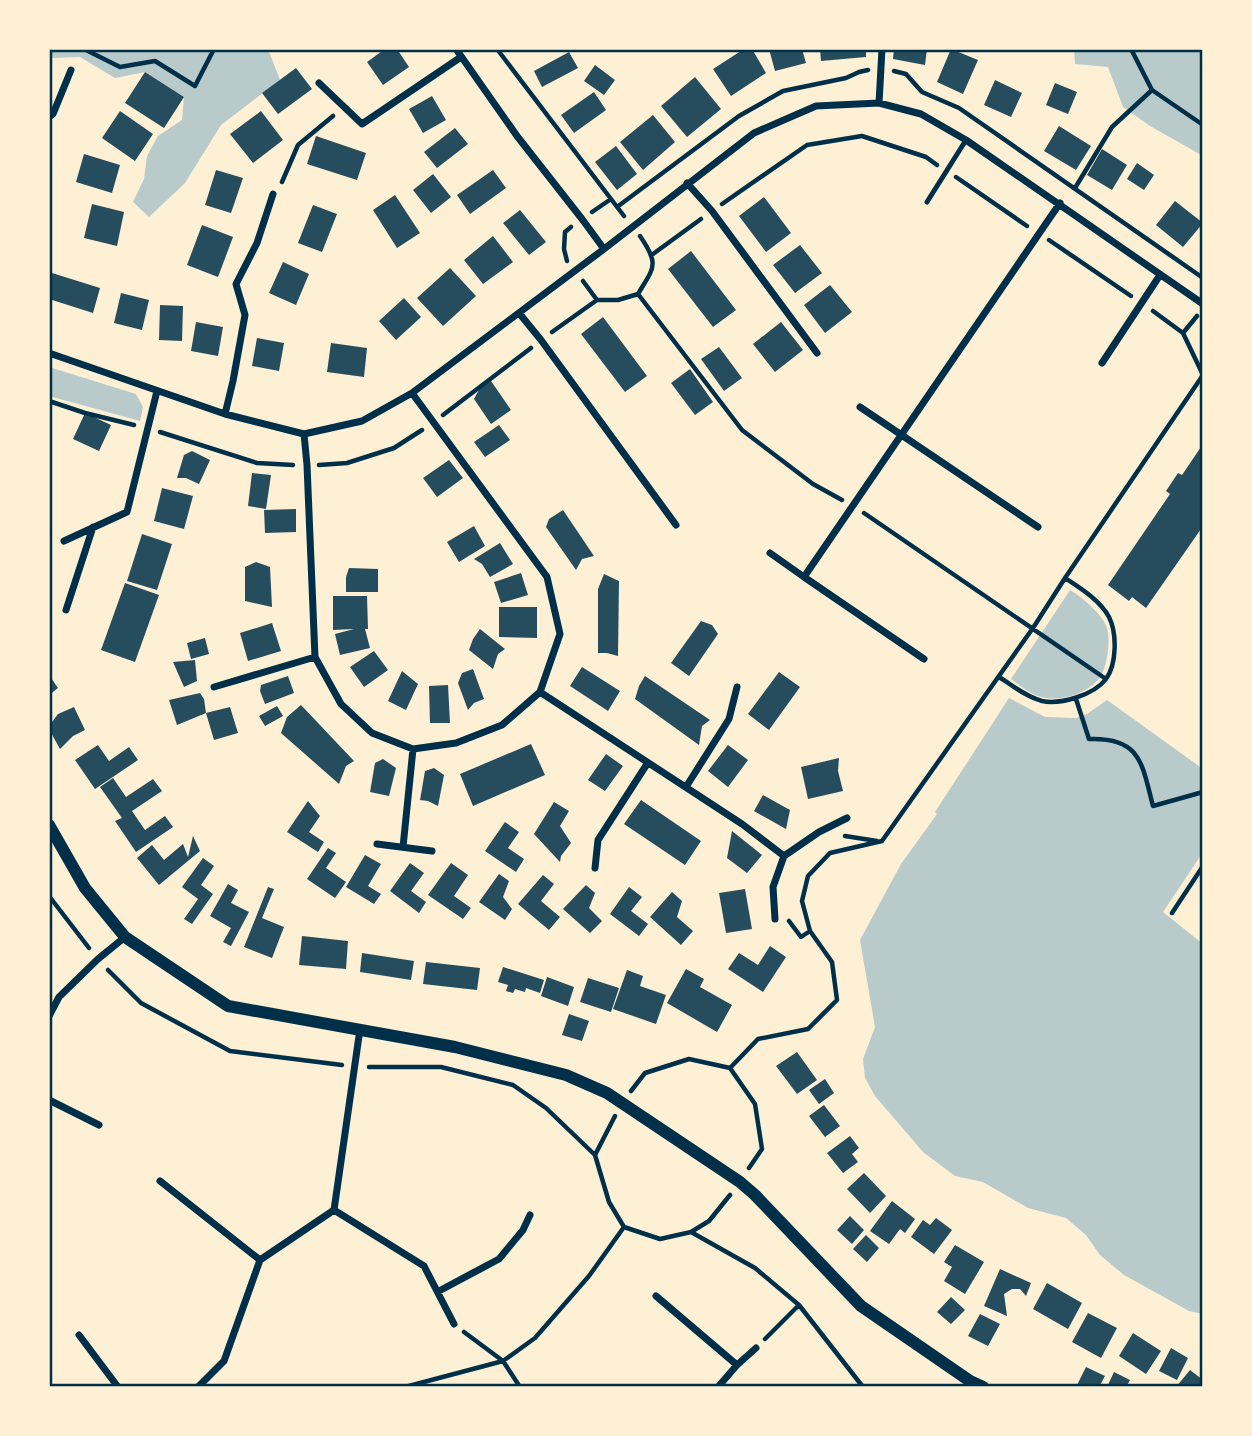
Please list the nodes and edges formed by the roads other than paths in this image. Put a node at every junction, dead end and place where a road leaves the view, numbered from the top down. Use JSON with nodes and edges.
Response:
{"nodes":[{"id":1,"x":456,"y":49,"type":"edge"},
{"id":2,"x":882,"y":49,"type":"edge"},
{"id":3,"x":461,"y":58,"type":"junction"},
{"id":4,"x":71,"y":70,"type":"dead end"},
{"id":5,"x":319,"y":83,"type":"dead end"},
{"id":6,"x":879,"y":103,"type":"junction"},
{"id":7,"x":49,"y":117,"type":"edge"},
{"id":8,"x":966,"y":140,"type":"junction"},
{"id":9,"x":687,"y":183,"type":"junction"},
{"id":10,"x":273,"y":194,"type":"road end"},
{"id":11,"x":927,"y":202,"type":"dead end"},
{"id":12,"x":1060,"y":203,"type":"junction"},
{"id":13,"x":604,"y":249,"type":"junction"},
{"id":14,"x":1160,"y":275,"type":"junction"},
{"id":15,"x":1203,"y":307,"type":"edge"},
{"id":16,"x":519,"y":313,"type":"junction"},
{"id":17,"x":817,"y":353,"type":"dead end"},
{"id":18,"x":49,"y":354,"type":"edge"},
{"id":19,"x":1102,"y":363,"type":"dead end"},
{"id":20,"x":158,"y":391,"type":"junction"},
{"id":21,"x":412,"y":393,"type":"junction"},
{"id":22,"x":860,"y":407,"type":"dead end"},
{"id":23,"x":225,"y":414,"type":"junction"},
{"id":24,"x":304,"y":434,"type":"junction"},
{"id":25,"x":900,"y":435,"type":"junction"},
{"id":26,"x":676,"y":525,"type":"dead end"},
{"id":27,"x":93,"y":527,"type":"junction"},
{"id":28,"x":1038,"y":527,"type":"dead end"},
{"id":29,"x":64,"y":541,"type":"dead end"},
{"id":30,"x":770,"y":554,"type":"dead end"},
{"id":31,"x":804,"y":577,"type":"junction"},
{"id":32,"x":66,"y":610,"type":"dead end"},
{"id":33,"x":315,"y":657,"type":"junction"},
{"id":34,"x":924,"y":659,"type":"dead end"},
{"id":35,"x":214,"y":687,"type":"dead end"},
{"id":36,"x":737,"y":687,"type":"dead end"},
{"id":37,"x":540,"y":692,"type":"junction"},
{"id":38,"x":413,"y":749,"type":"junction"},
{"id":39,"x":647,"y":764,"type":"junction"},
{"id":40,"x":685,"y":788,"type":"junction"},
{"id":41,"x":847,"y":817,"type":"dead end"},
{"id":42,"x":49,"y":825,"type":"edge"},
{"id":43,"x":377,"y":844,"type":"dead end"},
{"id":44,"x":403,"y":847,"type":"junction"},
{"id":45,"x":432,"y":851,"type":"dead end"},
{"id":46,"x":784,"y":856,"type":"junction"},
{"id":47,"x":595,"y":868,"type":"dead end"},
{"id":48,"x":775,"y":919,"type":"road end"},
{"id":49,"x":125,"y":937,"type":"junction"},
{"id":50,"x":49,"y":1016,"type":"edge"},
{"id":51,"x":359,"y":1030,"type":"junction"},
{"id":52,"x":49,"y":1100,"type":"edge"},
{"id":53,"x":99,"y":1125,"type":"dead end"},
{"id":54,"x":160,"y":1181,"type":"dead end"},
{"id":55,"x":334,"y":1210,"type":"junction"},
{"id":56,"x":530,"y":1215,"type":"dead end"},
{"id":57,"x":260,"y":1260,"type":"junction"},
{"id":58,"x":439,"y":1292,"type":"junction"},
{"id":59,"x":656,"y":1296,"type":"dead end"},
{"id":60,"x":454,"y":1324,"type":"road end"},
{"id":61,"x":79,"y":1335,"type":"dead end"},
{"id":62,"x":756,"y":1348,"type":"road end"},
{"id":63,"x":737,"y":1366,"type":"junction"},
{"id":64,"x":968,"y":1384,"type":"edge"},
{"id":65,"x":118,"y":1387,"type":"edge"},
{"id":66,"x":198,"y":1387,"type":"edge"},
{"id":67,"x":718,"y":1387,"type":"edge"},
{"id":68,"x":983,"y":1387,"type":"edge"}],
"edges":[{"from":1,"to":3,"type":"street"},
{"from":2,"to":6,"type":"street"},
{"from":3,"to":5,"type":"street"},
{"from":3,"to":13,"type":"street"},
{"from":4,"to":7,"type":"street"},
{"from":6,"to":8,"type":"street"},
{"from":6,"to":9,"type":"street"},
{"from":8,"to":11,"type":"lane"},
{"from":8,"to":12,"type":"street"},
{"from":9,"to":13,"type":"street"},
{"from":9,"to":17,"type":"street"},
{"from":10,"to":23,"type":"street"},
{"from":12,"to":14,"type":"street"},
{"from":12,"to":25,"type":"street"},
{"from":13,"to":16,"type":"street"},
{"from":14,"to":15,"type":"street"},
{"from":14,"to":19,"type":"street"},
{"from":16,"to":21,"type":"street"},
{"from":16,"to":26,"type":"street"},
{"from":18,"to":20,"type":"street"},
{"from":20,"to":23,"type":"street"},
{"from":20,"to":27,"type":"street"},
{"from":21,"to":24,"type":"street"},
{"from":21,"to":37,"type":"street"},
{"from":22,"to":25,"type":"street"},
{"from":23,"to":24,"type":"street"},
{"from":24,"to":33,"type":"street"},
{"from":25,"to":28,"type":"street"},
{"from":25,"to":31,"type":"street"},
{"from":27,"to":29,"type":"street"},
{"from":27,"to":32,"type":"street"},
{"from":30,"to":31,"type":"street"},
{"from":31,"to":34,"type":"street"},
{"from":33,"to":35,"type":"street"},
{"from":33,"to":38,"type":"street"},
{"from":36,"to":40,"type":"street"},
{"from":37,"to":38,"type":"street"},
{"from":37,"to":39,"type":"street"},
{"from":38,"to":44,"type":"street"},
{"from":39,"to":40,"type":"street"},
{"from":39,"to":47,"type":"street"},
{"from":40,"to":46,"type":"street"},
{"from":41,"to":46,"type":"street"},
{"from":42,"to":49,"type":"street"},
{"from":43,"to":44,"type":"street"},
{"from":44,"to":45,"type":"street"},
{"from":46,"to":48,"type":"street"},
{"from":49,"to":50,"type":"street"},
{"from":49,"to":51,"type":"street"},
{"from":51,"to":55,"type":"street"},
{"from":51,"to":64,"type":"street"},
{"from":52,"to":53,"type":"street"},
{"from":54,"to":57,"type":"street"},
{"from":55,"to":57,"type":"street"},
{"from":55,"to":58,"type":"street"},
{"from":56,"to":58,"type":"street"},
{"from":57,"to":66,"type":"street"},
{"from":58,"to":60,"type":"street"},
{"from":59,"to":63,"type":"street"},
{"from":61,"to":65,"type":"street"},
{"from":62,"to":63,"type":"street"},
{"from":63,"to":67,"type":"street"},
{"from":64,"to":68,"type":"street"}]}
